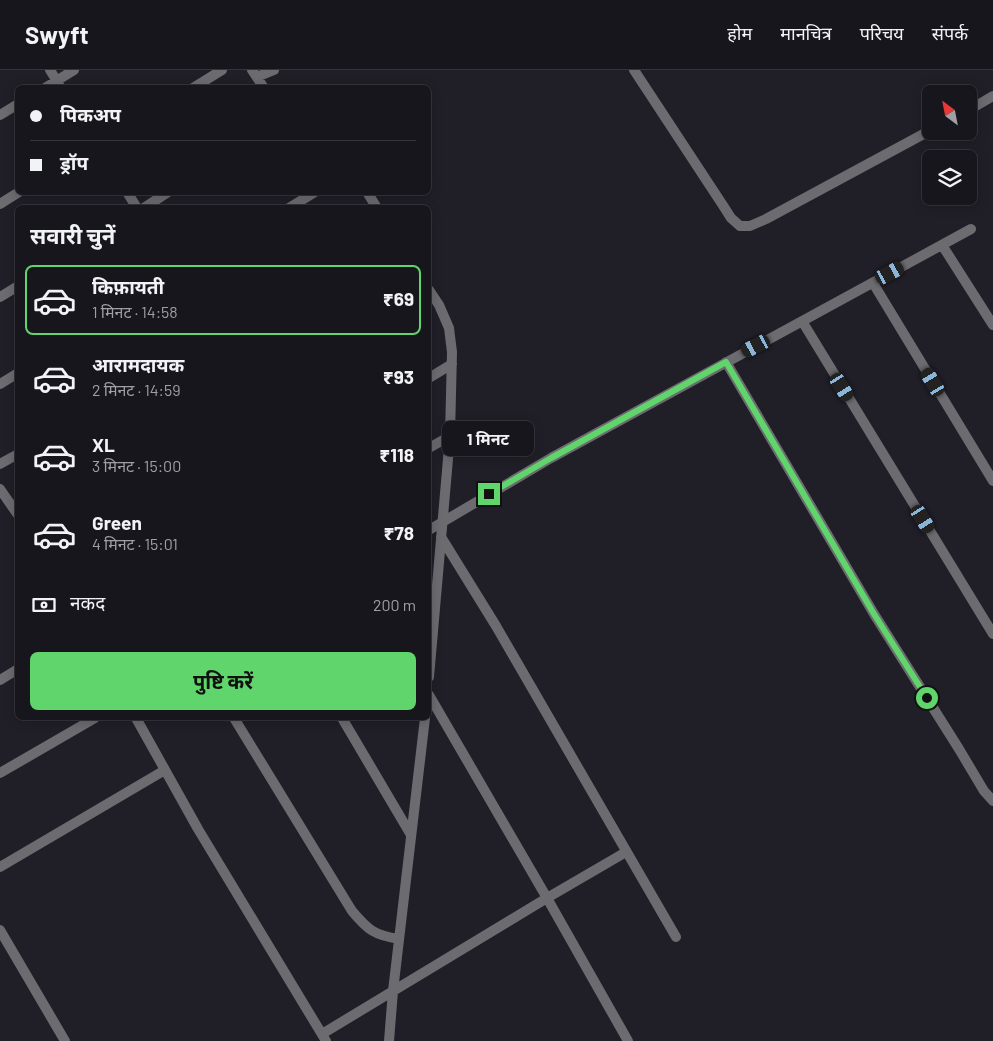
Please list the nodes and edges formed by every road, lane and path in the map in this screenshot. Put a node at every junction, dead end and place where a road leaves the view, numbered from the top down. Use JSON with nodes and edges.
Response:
{"nodes":[{"id":1,"x":50,"y":70,"type":"edge"},
{"id":2,"x":74,"y":70,"type":"edge"},
{"id":3,"x":222,"y":70,"type":"edge"},
{"id":4,"x":274,"y":70,"type":"edge"},
{"id":5,"x":634,"y":70,"type":"edge"},
{"id":6,"x":254,"y":73,"type":"edge"},
{"id":7,"x":59,"y":84,"type":"edge"},
{"id":8,"x":198,"y":85,"type":"edge"},
{"id":9,"x":262,"y":85,"type":"edge"},
{"id":10,"x":993,"y":96,"type":"edge"},
{"id":11,"x":978,"y":105,"type":"edge"},
{"id":12,"x":15,"y":106,"type":"edge"},
{"id":13,"x":0,"y":115,"type":"edge"},
{"id":14,"x":922,"y":135,"type":"edge"},
{"id":15,"x":15,"y":195,"type":"edge"},
{"id":16,"x":164,"y":195,"type":"edge"},
{"id":17,"x":309,"y":195,"type":"edge"},
{"id":18,"x":0,"y":204,"type":"edge"},
{"id":19,"x":148,"y":205,"type":"edge"},
{"id":20,"x":294,"y":205,"type":"edge"},
{"id":21,"x":971,"y":229,"type":"dead end"},
{"id":22,"x":942,"y":245,"type":"junction"},
{"id":23,"x":873,"y":283,"type":"junction"},
{"id":24,"x":15,"y":288,"type":"edge"},
{"id":25,"x":431,"y":293,"type":"edge"},
{"id":26,"x":0,"y":296,"type":"edge"},
{"id":27,"x":802,"y":321,"type":"junction"},
{"id":28,"x":993,"y":325,"type":"edge"},
{"id":29,"x":726,"y":362,"type":"junction"},
{"id":30,"x":452,"y":364,"type":"junction"},
{"id":31,"x":15,"y":375,"type":"edge"},
{"id":32,"x":431,"y":377,"type":"edge"},
{"id":33,"x":0,"y":384,"type":"edge"},
{"id":34,"x":450,"y":436,"type":"junction"},
{"id":35,"x":431,"y":447,"type":"edge"},
{"id":36,"x":15,"y":456,"type":"edge"},
{"id":37,"x":0,"y":464,"type":"edge"},
{"id":38,"x":993,"y":480,"type":"edge"},
{"id":39,"x":0,"y":488,"type":"edge"},
{"id":40,"x":15,"y":510,"type":"edge"},
{"id":41,"x":442,"y":522,"type":"junction"},
{"id":42,"x":431,"y":529,"type":"edge"},
{"id":43,"x":441,"y":537,"type":"junction"},
{"id":44,"x":993,"y":634,"type":"edge"},
{"id":45,"x":431,"y":654,"type":"edge"},
{"id":46,"x":15,"y":671,"type":"edge"},
{"id":47,"x":0,"y":680,"type":"edge"},
{"id":48,"x":431,"y":698,"type":"edge"},
{"id":49,"x":92,"y":720,"type":"edge"},
{"id":50,"x":137,"y":720,"type":"edge"},
{"id":51,"x":235,"y":720,"type":"edge"},
{"id":52,"x":343,"y":720,"type":"edge"},
{"id":53,"x":425,"y":720,"type":"edge"},
{"id":54,"x":165,"y":770,"type":"junction"},
{"id":55,"x":0,"y":773,"type":"edge"},
{"id":56,"x":993,"y":801,"type":"edge"},
{"id":57,"x":411,"y":835,"type":"junction"},
{"id":58,"x":626,"y":852,"type":"junction"},
{"id":59,"x":0,"y":867,"type":"edge"},
{"id":60,"x":547,"y":898,"type":"junction"},
{"id":61,"x":0,"y":930,"type":"edge"},
{"id":62,"x":676,"y":937,"type":"dead end"},
{"id":63,"x":399,"y":939,"type":"junction"},
{"id":64,"x":393,"y":991,"type":"junction"},
{"id":65,"x":324,"y":1038,"type":"edge"},
{"id":66,"x":65,"y":1041,"type":"edge"},
{"id":67,"x":389,"y":1041,"type":"edge"},
{"id":68,"x":628,"y":1041,"type":"edge"}],
"edges":[{"from":1,"to":7,"type":"street"},
{"from":2,"to":7,"type":"street"},
{"from":3,"to":8,"type":"street"},
{"from":4,"to":6,"type":"street"},
{"from":5,"to":14,"type":"street"},
{"from":6,"to":9,"type":"street"},
{"from":10,"to":11,"type":"street"},
{"from":12,"to":13,"type":"street"},
{"from":15,"to":18,"type":"street"},
{"from":16,"to":19,"type":"street"},
{"from":17,"to":20,"type":"street"},
{"from":21,"to":22,"type":"street"},
{"from":22,"to":23,"type":"street"},
{"from":22,"to":28,"type":"street"},
{"from":23,"to":27,"type":"street"},
{"from":23,"to":38,"type":"street"},
{"from":24,"to":26,"type":"street"},
{"from":25,"to":30,"type":"street"},
{"from":27,"to":29,"type":"street"},
{"from":27,"to":44,"type":"street"},
{"from":29,"to":41,"type":"street"},
{"from":29,"to":56,"type":"street"},
{"from":30,"to":32,"type":"street"},
{"from":30,"to":34,"type":"street"},
{"from":31,"to":33,"type":"street"},
{"from":34,"to":35,"type":"street"},
{"from":34,"to":41,"type":"street"},
{"from":36,"to":37,"type":"street"},
{"from":39,"to":40,"type":"street"},
{"from":41,"to":42,"type":"street"},
{"from":41,"to":43,"type":"street"},
{"from":43,"to":45,"type":"street"},
{"from":43,"to":58,"type":"street"},
{"from":46,"to":47,"type":"street"},
{"from":48,"to":60,"type":"street"},
{"from":49,"to":55,"type":"street"},
{"from":50,"to":54,"type":"street"},
{"from":51,"to":63,"type":"street"},
{"from":52,"to":57,"type":"street"},
{"from":53,"to":57,"type":"street"},
{"from":54,"to":59,"type":"street"},
{"from":54,"to":65,"type":"street"},
{"from":57,"to":63,"type":"street"},
{"from":58,"to":60,"type":"street"},
{"from":58,"to":62,"type":"street"},
{"from":60,"to":64,"type":"street"},
{"from":60,"to":68,"type":"street"},
{"from":61,"to":66,"type":"street"},
{"from":63,"to":64,"type":"street"},
{"from":64,"to":65,"type":"street"},
{"from":64,"to":67,"type":"street"}]}
